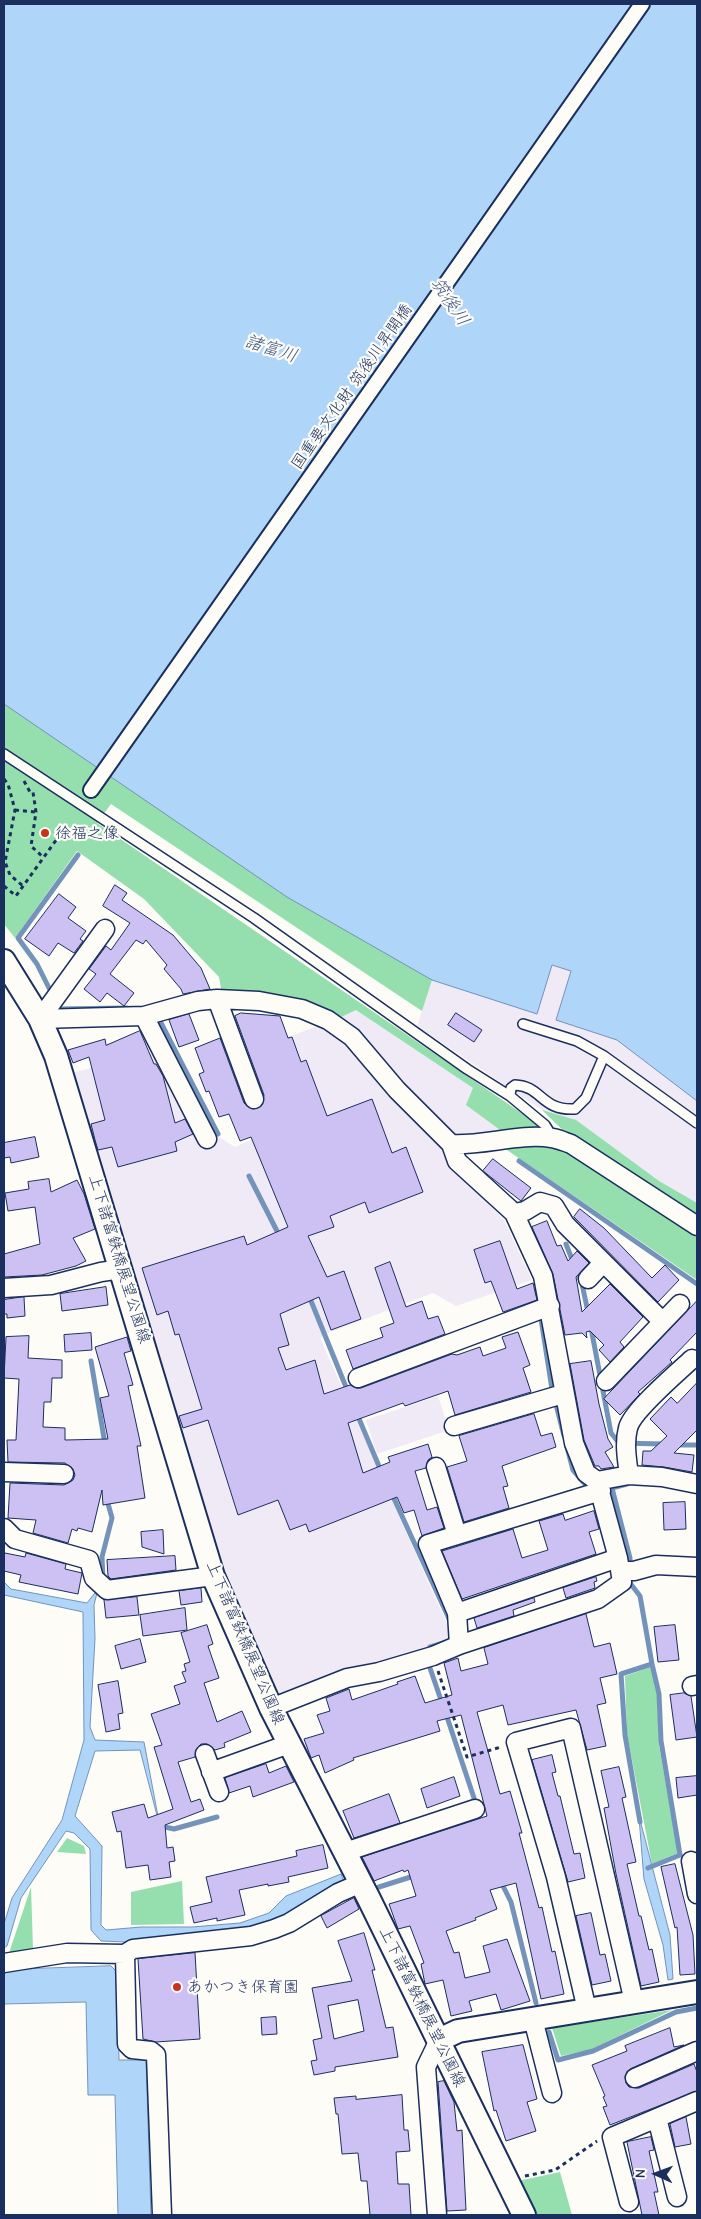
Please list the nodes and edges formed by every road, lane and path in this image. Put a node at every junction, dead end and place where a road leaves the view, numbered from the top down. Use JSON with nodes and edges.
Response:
{"nodes":[{"id":1,"x":642,"y":4,"type":"edge"},
{"id":2,"x":4,"y":754,"type":"edge"},
{"id":3,"x":21,"y":775,"type":"dead end"},
{"id":4,"x":4,"y":779,"type":"edge"},
{"id":5,"x":91,"y":790,"type":"dead end"},
{"id":6,"x":15,"y":810,"type":"junction"},
{"id":7,"x":36,"y":812,"type":"junction"},
{"id":8,"x":67,"y":825,"type":"dead end"},
{"id":9,"x":44,"y":858,"type":"junction"},
{"id":10,"x":4,"y":886,"type":"edge"},
{"id":11,"x":23,"y":886,"type":"junction"},
{"id":12,"x":106,"y":929,"type":"dead end"},
{"id":13,"x":4,"y":961,"type":"edge"},
{"id":14,"x":217,"y":999,"type":"junction"},
{"id":15,"x":144,"y":1016,"type":"junction"},
{"id":16,"x":40,"y":1019,"type":"junction"},
{"id":17,"x":523,"y":1024,"type":"dead end"},
{"id":18,"x":604,"y":1056,"type":"junction"},
{"id":19,"x":510,"y":1096,"type":"junction"},
{"id":20,"x":254,"y":1099,"type":"dead end"},
{"id":21,"x":697,"y":1123,"type":"edge"},
{"id":22,"x":207,"y":1138,"type":"dead end"},
{"id":23,"x":553,"y":1138,"type":"junction"},
{"id":24,"x":451,"y":1144,"type":"junction"},
{"id":25,"x":514,"y":1213,"type":"junction"},
{"id":26,"x":697,"y":1226,"type":"edge"},
{"id":27,"x":603,"y":1262,"type":"junction"},
{"id":28,"x":121,"y":1269,"type":"junction"},
{"id":29,"x":588,"y":1279,"type":"dead end"},
{"id":30,"x":4,"y":1288,"type":"edge"},
{"id":31,"x":680,"y":1304,"type":"dead end"},
{"id":32,"x":544,"y":1309,"type":"junction"},
{"id":33,"x":663,"y":1322,"type":"junction"},
{"id":34,"x":692,"y":1359,"type":"dead end"},
{"id":35,"x":358,"y":1378,"type":"dead end"},
{"id":36,"x":606,"y":1381,"type":"dead end"},
{"id":37,"x":556,"y":1396,"type":"junction"},
{"id":38,"x":454,"y":1426,"type":"dead end"},
{"id":39,"x":436,"y":1467,"type":"dead end"},
{"id":40,"x":4,"y":1472,"type":"edge"},
{"id":41,"x":64,"y":1474,"type":"dead end"},
{"id":42,"x":629,"y":1475,"type":"junction"},
{"id":43,"x":697,"y":1483,"type":"edge"},
{"id":44,"x":599,"y":1486,"type":"junction"},
{"id":45,"x":4,"y":1528,"type":"edge"},
{"id":46,"x":457,"y":1535,"type":"junction"},
{"id":47,"x":625,"y":1567,"type":"junction"},
{"id":48,"x":697,"y":1567,"type":"edge"},
{"id":49,"x":213,"y":1576,"type":"junction"},
{"id":50,"x":457,"y":1613,"type":"junction"},
{"id":51,"x":459,"y":1644,"type":"junction"},
{"id":52,"x":433,"y":1656,"type":"junction"},
{"id":53,"x":271,"y":1708,"type":"junction"},
{"id":54,"x":516,"y":1742,"type":"junction"},
{"id":55,"x":289,"y":1744,"type":"junction"},
{"id":56,"x":205,"y":1754,"type":"dead end"},
{"id":57,"x":211,"y":1772,"type":"junction"},
{"id":58,"x":219,"y":1792,"type":"dead end"},
{"id":59,"x":475,"y":1810,"type":"dead end"},
{"id":60,"x":345,"y":1852,"type":"junction"},
{"id":61,"x":691,"y":1862,"type":"dead end"},
{"id":62,"x":361,"y":1883,"type":"junction"},
{"id":63,"x":697,"y":1894,"type":"edge"},
{"id":64,"x":125,"y":1954,"type":"junction"},
{"id":65,"x":7,"y":1964,"type":"edge"},
{"id":66,"x":697,"y":1992,"type":"edge"},
{"id":67,"x":634,"y":2002,"type":"junction"},
{"id":68,"x":587,"y":2010,"type":"junction"},
{"id":69,"x":533,"y":2018,"type":"junction"},
{"id":70,"x":439,"y":2040,"type":"junction"},
{"id":71,"x":697,"y":2051,"type":"edge"},
{"id":72,"x":635,"y":2078,"type":"dead end"},
{"id":73,"x":552,"y":2093,"type":"dead end"},
{"id":74,"x":697,"y":2101,"type":"edge"},
{"id":75,"x":657,"y":2118,"type":"junction"},
{"id":76,"x":612,"y":2137,"type":"junction"},
{"id":77,"x":508,"y":2180,"type":"junction"},
{"id":78,"x":677,"y":2197,"type":"dead end"},
{"id":79,"x":629,"y":2202,"type":"dead end"},
{"id":80,"x":162,"y":2215,"type":"edge"},
{"id":81,"x":437,"y":2215,"type":"edge"},
{"id":82,"x":524,"y":2215,"type":"edge"}],
"edges":[{"from":1,"to":5,"type":"street","name":"国重要文化財 筑後川昇開橋"},
{"from":2,"to":19,"type":"lane"},
{"from":3,"to":7,"type":"path"},
{"from":4,"to":6,"type":"path"},
{"from":6,"to":7,"type":"path"},
{"from":6,"to":11,"type":"path"},
{"from":7,"to":9,"type":"path"},
{"from":8,"to":9,"type":"path"},
{"from":9,"to":11,"type":"path"},
{"from":10,"to":11,"type":"path"},
{"from":12,"to":16,"type":"street"},
{"from":13,"to":16,"type":"street","name":"上下諸富鉄橋展望公園線"},
{"from":14,"to":15,"type":"street"},
{"from":14,"to":20,"type":"street"},
{"from":14,"to":24,"type":"street"},
{"from":15,"to":16,"type":"street"},
{"from":15,"to":22,"type":"street"},
{"from":16,"to":28,"type":"street","name":"上下諸富鉄橋展望公園線"},
{"from":17,"to":18,"type":"lane"},
{"from":18,"to":19,"type":"lane"},
{"from":18,"to":21,"type":"lane"},
{"from":19,"to":23,"type":"lane"},
{"from":23,"to":24,"type":"street"},
{"from":23,"to":26,"type":"street"},
{"from":24,"to":25,"type":"street"},
{"from":25,"to":27,"type":"street"},
{"from":25,"to":32,"type":"street"},
{"from":27,"to":29,"type":"street"},
{"from":27,"to":33,"type":"street"},
{"from":28,"to":30,"type":"street"},
{"from":28,"to":49,"type":"street","name":"上下諸富鉄橋展望公園線"},
{"from":31,"to":33,"type":"street"},
{"from":32,"to":35,"type":"street"},
{"from":32,"to":37,"type":"street"},
{"from":33,"to":36,"type":"street"},
{"from":34,"to":42,"type":"street"},
{"from":37,"to":38,"type":"street"},
{"from":37,"to":44,"type":"street"},
{"from":39,"to":46,"type":"street"},
{"from":40,"to":41,"type":"street"},
{"from":42,"to":43,"type":"street"},
{"from":42,"to":44,"type":"street"},
{"from":44,"to":46,"type":"street"},
{"from":44,"to":47,"type":"street"},
{"from":45,"to":49,"type":"street"},
{"from":46,"to":50,"type":"street"},
{"from":47,"to":48,"type":"street"},
{"from":47,"to":50,"type":"street"},
{"from":47,"to":51,"type":"street"},
{"from":49,"to":53,"type":"street","name":"上下諸富鉄橋展望公園線"},
{"from":50,"to":51,"type":"street"},
{"from":51,"to":52,"type":"street"},
{"from":52,"to":53,"type":"street"},
{"from":52,"to":54,"type":"path"},
{"from":53,"to":55,"type":"street","name":"上下諸富鉄橋展望公園線"},
{"from":54,"to":67,"type":"street"},
{"from":54,"to":68,"type":"street"},
{"from":55,"to":57,"type":"street"},
{"from":55,"to":60,"type":"street","name":"上下諸富鉄橋展望公園線"},
{"from":56,"to":57,"type":"street"},
{"from":57,"to":58,"type":"street"},
{"from":59,"to":60,"type":"street"},
{"from":60,"to":62,"type":"street","name":"上下諸富鉄橋展望公園線"},
{"from":61,"to":63,"type":"street"},
{"from":62,"to":64,"type":"street"},
{"from":62,"to":70,"type":"street","name":"上下諸富鉄橋展望公園線"},
{"from":64,"to":65,"type":"street"},
{"from":64,"to":80,"type":"street"},
{"from":66,"to":67,"type":"street"},
{"from":67,"to":68,"type":"street"},
{"from":68,"to":69,"type":"street"},
{"from":69,"to":70,"type":"street"},
{"from":69,"to":73,"type":"street"},
{"from":70,"to":77,"type":"street","name":"上下諸富鉄橋展望公園線"},
{"from":70,"to":81,"type":"street"},
{"from":71,"to":72,"type":"street"},
{"from":74,"to":75,"type":"street"},
{"from":75,"to":76,"type":"street"},
{"from":75,"to":78,"type":"street"},
{"from":76,"to":77,"type":"path"},
{"from":76,"to":79,"type":"street"},
{"from":77,"to":82,"type":"street","name":"上下諸富鉄橋展望公園線"}]}
